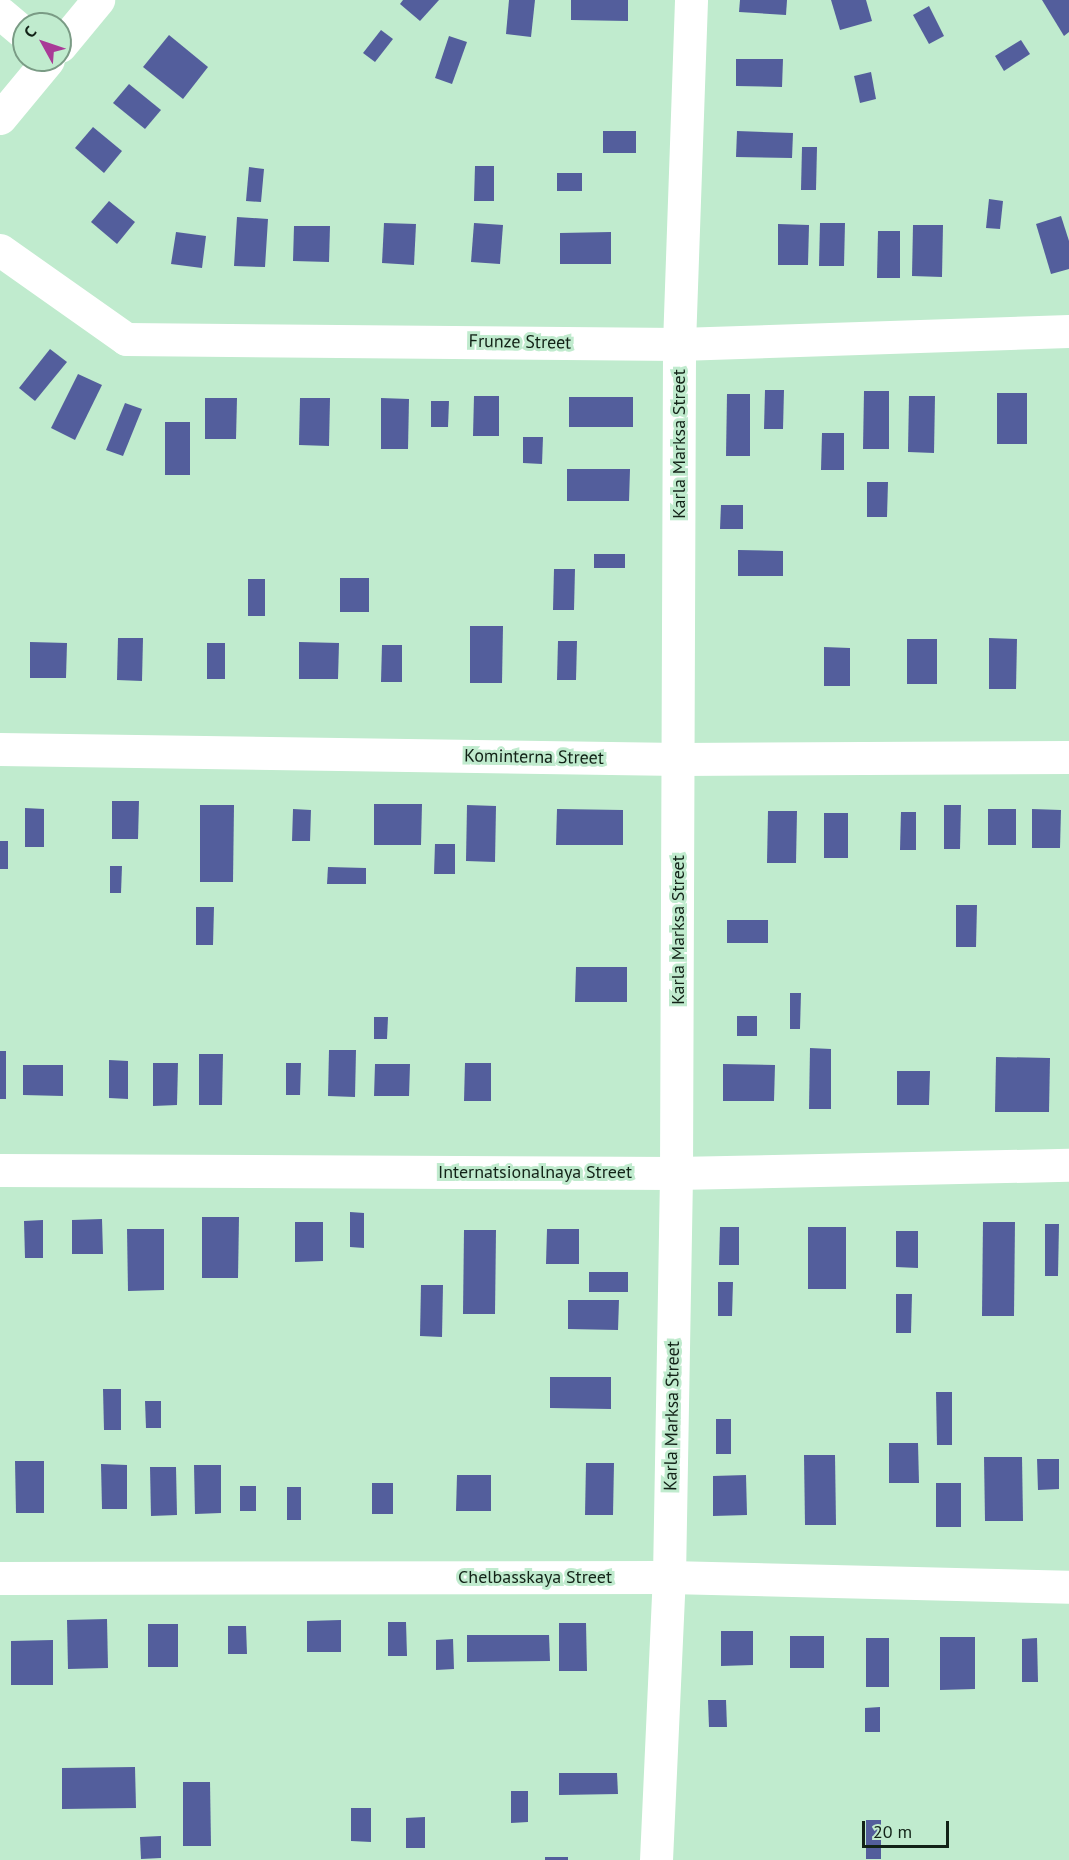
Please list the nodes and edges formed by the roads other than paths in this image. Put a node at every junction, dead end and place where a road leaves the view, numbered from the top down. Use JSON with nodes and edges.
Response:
{"nodes":[{"id":1,"x":98,"y":0,"type":"edge"},
{"id":2,"x":691,"y":0,"type":"edge"},
{"id":3,"x":0,"y":12,"type":"edge"},
{"id":4,"x":12,"y":22,"type":"edge"},
{"id":5,"x":72,"y":31,"type":"edge"},
{"id":6,"x":38,"y":72,"type":"edge"},
{"id":7,"x":0,"y":118,"type":"edge"},
{"id":8,"x":0,"y":250,"type":"edge"},
{"id":9,"x":1069,"y":332,"type":"edge"},
{"id":10,"x":679,"y":344,"type":"junction"},
{"id":11,"x":0,"y":749,"type":"edge"},
{"id":12,"x":1069,"y":757,"type":"edge"},
{"id":13,"x":679,"y":759,"type":"junction"},
{"id":14,"x":1069,"y":1165,"type":"edge"},
{"id":15,"x":0,"y":1170,"type":"edge"},
{"id":16,"x":676,"y":1173,"type":"junction"},
{"id":17,"x":669,"y":1577,"type":"junction"},
{"id":18,"x":0,"y":1578,"type":"edge"},
{"id":19,"x":1069,"y":1587,"type":"edge"},
{"id":20,"x":656,"y":1860,"type":"edge"}],
"edges":[{"from":1,"to":5,"type":"street"},
{"from":2,"to":10,"type":"street","name":"Karla Marksa Street"},
{"from":3,"to":4,"type":"street"},
{"from":6,"to":7,"type":"street"},
{"from":8,"to":10,"type":"street","name":"Frunze Street"},
{"from":9,"to":10,"type":"street","name":"Frunze Street"},
{"from":10,"to":13,"type":"street","name":"Karla Marksa Street"},
{"from":11,"to":13,"type":"street","name":"Kominterna Street"},
{"from":12,"to":13,"type":"street","name":"Kominterna Street"},
{"from":13,"to":16,"type":"street","name":"Karla Marksa Street"},
{"from":14,"to":16,"type":"street","name":"Internatsionalnaya Street"},
{"from":15,"to":16,"type":"street","name":"Internatsionalnaya Street"},
{"from":16,"to":17,"type":"street","name":"Karla Marksa Street"},
{"from":17,"to":18,"type":"street","name":"Chelbasskaya Street"},
{"from":17,"to":19,"type":"street","name":"Chelbasskaya Street"},
{"from":17,"to":20,"type":"street","name":"Karla Marksa Street"}]}
